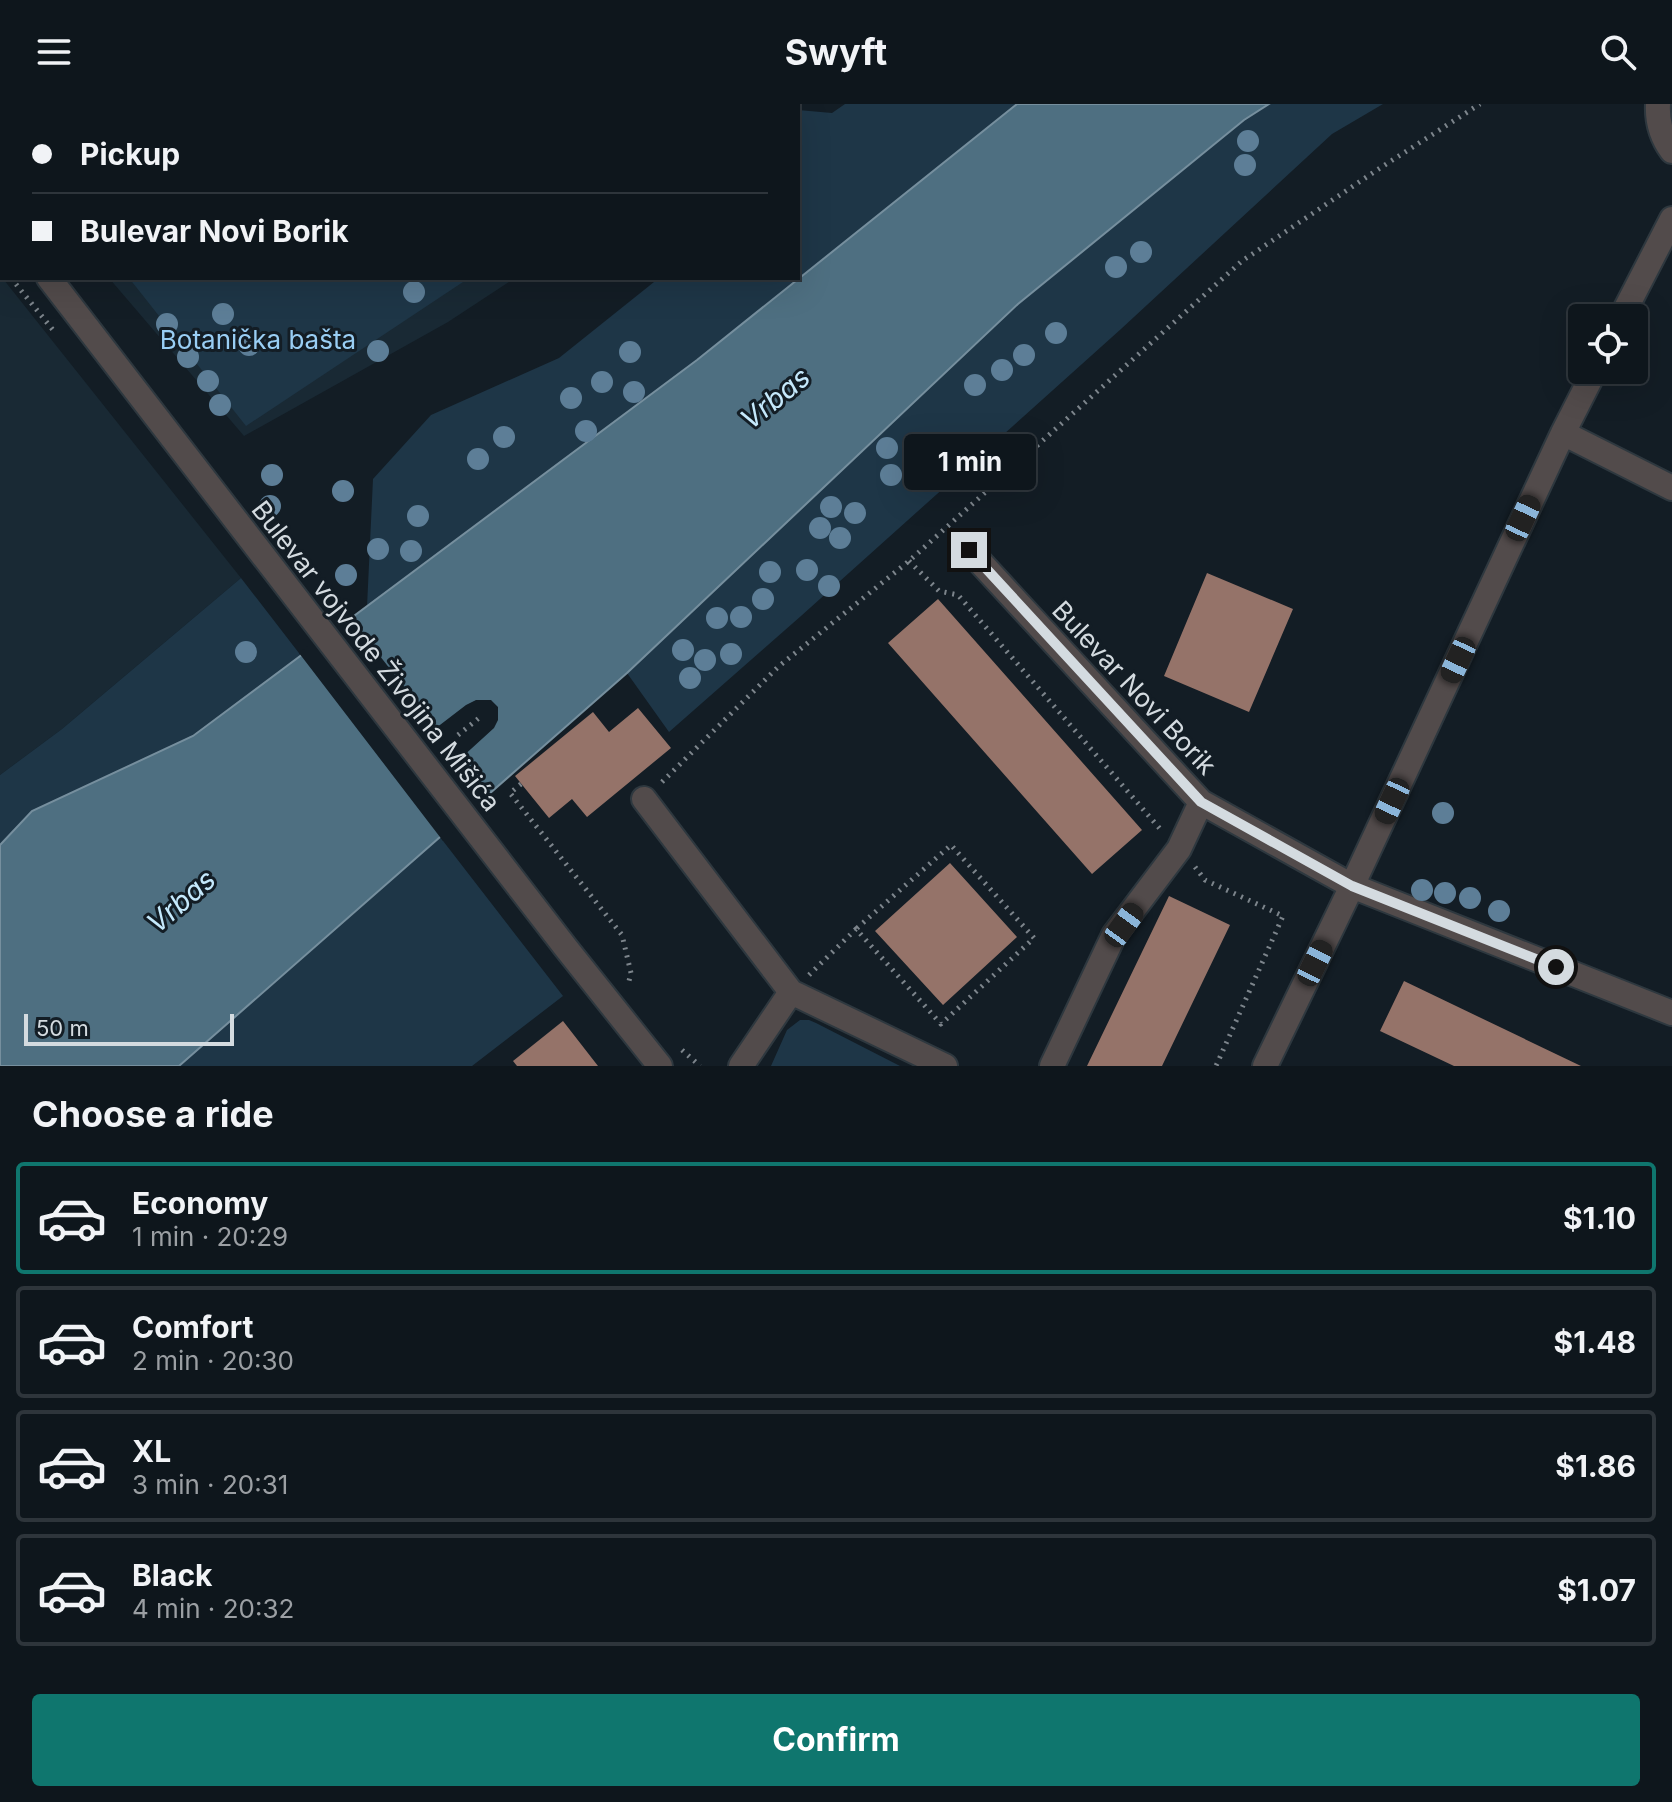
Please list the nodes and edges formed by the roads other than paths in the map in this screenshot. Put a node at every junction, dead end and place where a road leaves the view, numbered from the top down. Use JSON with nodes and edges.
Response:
{"nodes":[{"id":1,"x":1658,"y":104,"type":"edge"},
{"id":2,"x":1672,"y":151,"type":"edge"},
{"id":3,"x":1672,"y":219,"type":"edge"},
{"id":4,"x":51,"y":280,"type":"edge"},
{"id":5,"x":1628,"y":304,"type":"edge"},
{"id":6,"x":1588,"y":384,"type":"edge"},
{"id":7,"x":1563,"y":433,"type":"junction"},
{"id":8,"x":1672,"y":488,"type":"edge"},
{"id":9,"x":969,"y":550,"type":"dead end"},
{"id":10,"x":644,"y":799,"type":"road end"},
{"id":11,"x":1201,"y":802,"type":"junction"},
{"id":12,"x":1352,"y":886,"type":"junction"},
{"id":13,"x":791,"y":992,"type":"junction"},
{"id":14,"x":1672,"y":1013,"type":"edge"},
{"id":15,"x":660,"y":1066,"type":"edge"},
{"id":16,"x":741,"y":1066,"type":"edge"},
{"id":17,"x":945,"y":1066,"type":"edge"},
{"id":18,"x":1052,"y":1066,"type":"edge"},
{"id":19,"x":1265,"y":1066,"type":"edge"}],
"edges":[{"from":1,"to":2,"type":"street"},
{"from":3,"to":5,"type":"street"},
{"from":4,"to":15,"type":"street","name":"Bulevar vojvode Živojina Mišića"},
{"from":6,"to":7,"type":"street"},
{"from":7,"to":8,"type":"street"},
{"from":7,"to":12,"type":"street"},
{"from":9,"to":11,"type":"street","name":"Bulevar Novi Borik"},
{"from":10,"to":13,"type":"street"},
{"from":11,"to":12,"type":"street","name":"Bulevar Novi Borik"},
{"from":11,"to":18,"type":"street"},
{"from":12,"to":14,"type":"street","name":"Bulevar Novi Borik"},
{"from":12,"to":19,"type":"street"},
{"from":13,"to":16,"type":"street"},
{"from":13,"to":17,"type":"street"}]}
